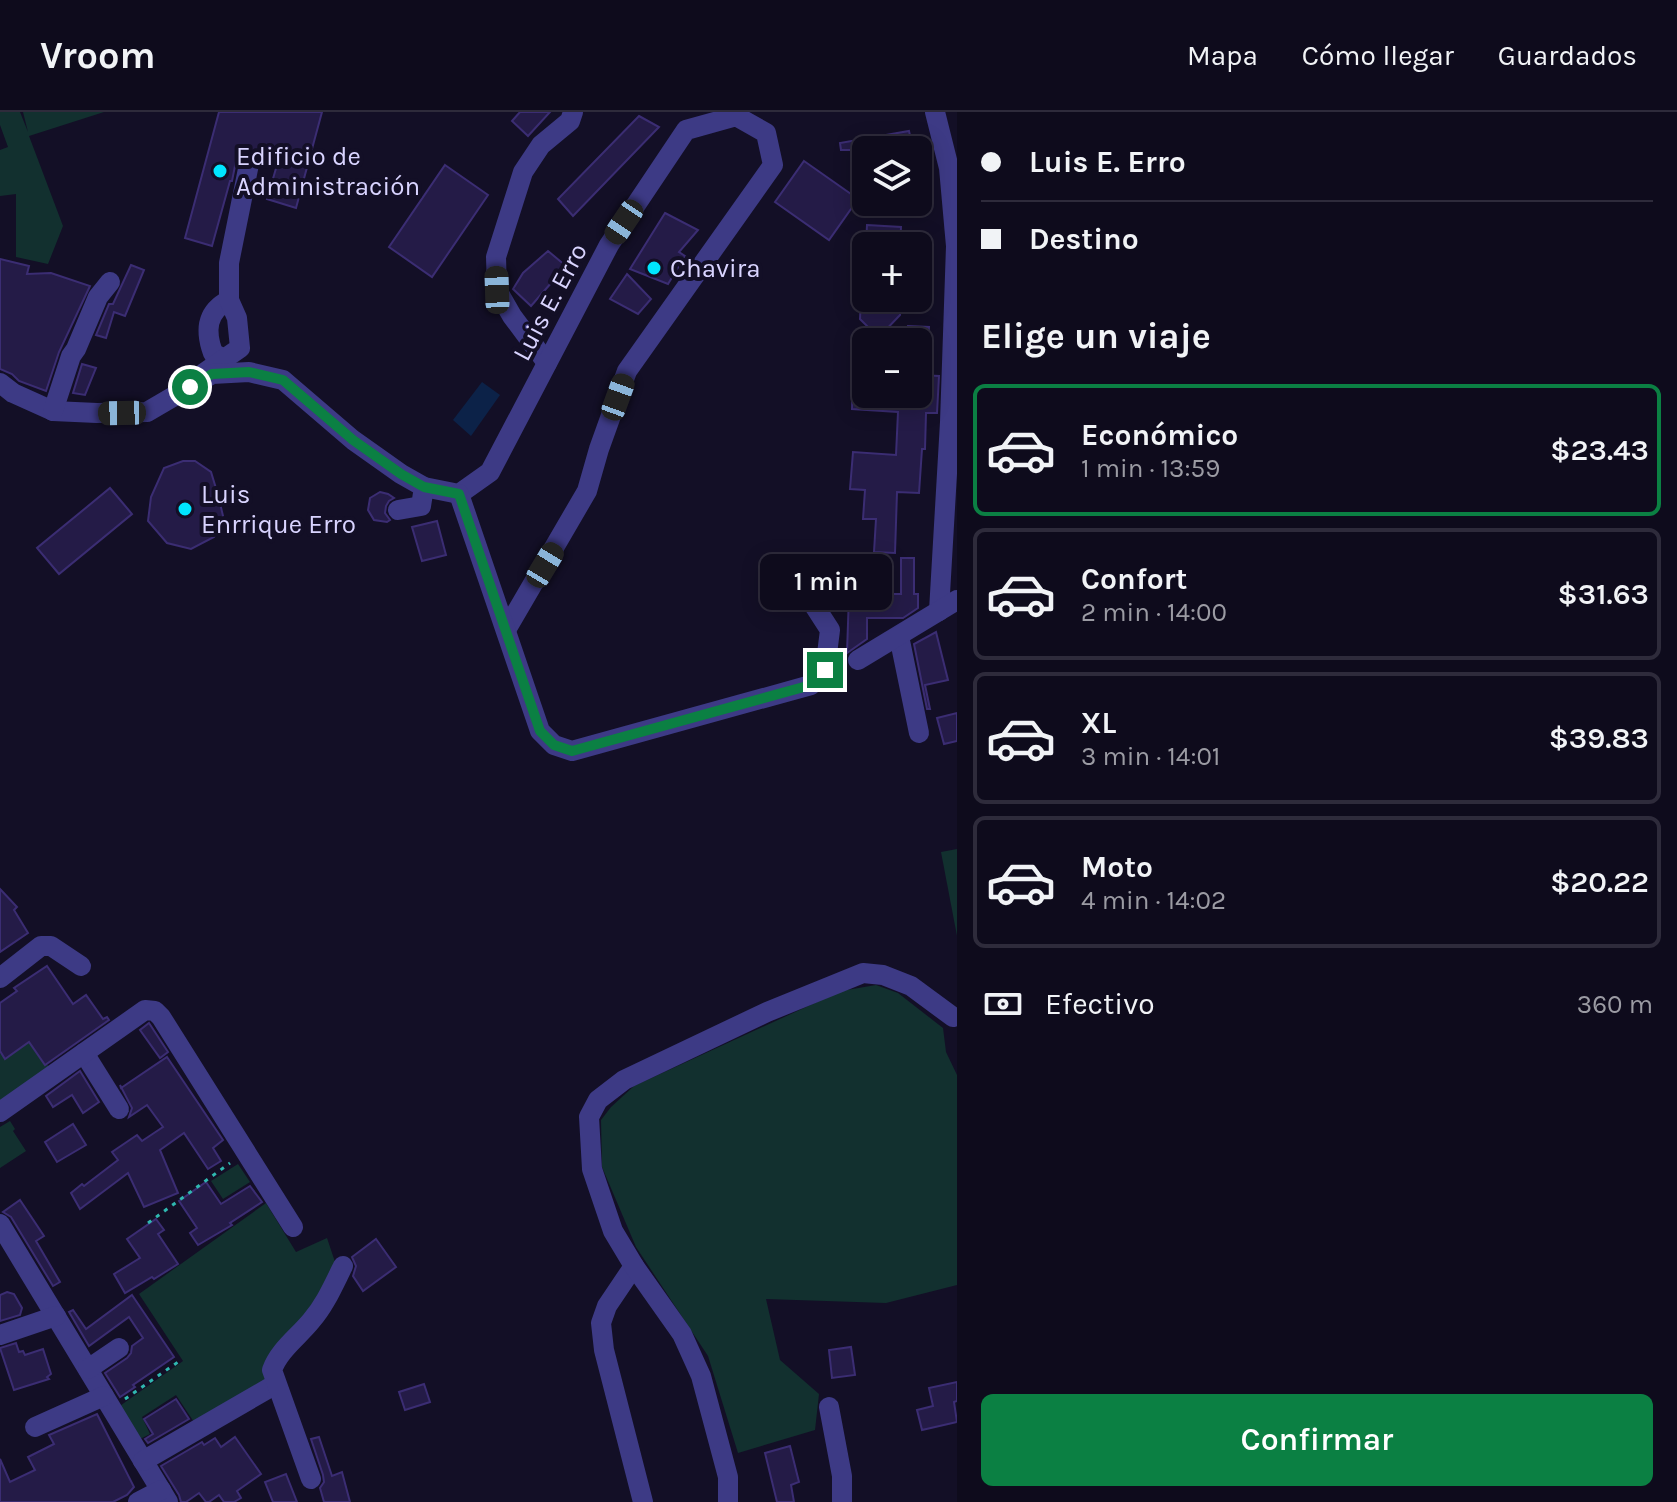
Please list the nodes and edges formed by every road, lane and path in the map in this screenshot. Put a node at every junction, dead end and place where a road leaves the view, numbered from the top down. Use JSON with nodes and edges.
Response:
{"nodes":[{"id":1,"x":573,"y":112,"type":"edge"},
{"id":2,"x":935,"y":112,"type":"edge"},
{"id":3,"x":249,"y":164,"type":"dead end"},
{"id":4,"x":953,"y":167,"type":"edge"},
{"id":5,"x":110,"y":282,"type":"dead end"},
{"id":6,"x":229,"y":300,"type":"junction"},
{"id":7,"x":200,"y":337,"type":"dead end"},
{"id":8,"x":547,"y":363,"type":"junction"},
{"id":9,"x":215,"y":367,"type":"junction"},
{"id":10,"x":0,"y":383,"type":"edge"},
{"id":11,"x":53,"y":411,"type":"junction"},
{"id":12,"x":424,"y":487,"type":"junction"},
{"id":13,"x":459,"y":494,"type":"junction"},
{"id":14,"x":398,"y":510,"type":"dead end"},
{"id":15,"x":773,"y":571,"type":"dead end"},
{"id":16,"x":948,"y":605,"type":"edge"},
{"id":17,"x":506,"y":630,"type":"junction"},
{"id":18,"x":899,"y":636,"type":"junction"},
{"id":19,"x":858,"y":660,"type":"dead end"},
{"id":20,"x":919,"y":733,"type":"dead end"},
{"id":21,"x":81,"y":966,"type":"dead end"},
{"id":22,"x":0,"y":978,"type":"edge"},
{"id":23,"x":956,"y":1022,"type":"edge"},
{"id":24,"x":84,"y":1053,"type":"junction"},
{"id":25,"x":119,"y":1109,"type":"dead end"},
{"id":26,"x":0,"y":1112,"type":"edge"},
{"id":27,"x":246,"y":1151,"type":"junction"},
{"id":28,"x":148,"y":1223,"type":"dead end"},
{"id":29,"x":1,"y":1227,"type":"edge"},
{"id":30,"x":293,"y":1227,"type":"dead end"},
{"id":31,"x":343,"y":1266,"type":"dead end"},
{"id":32,"x":634,"y":1266,"type":"junction"},
{"id":33,"x":56,"y":1316,"type":"junction"},
{"id":34,"x":0,"y":1335,"type":"edge"},
{"id":35,"x":119,"y":1348,"type":"dead end"},
{"id":36,"x":178,"y":1362,"type":"dead end"},
{"id":37,"x":88,"y":1369,"type":"junction"},
{"id":38,"x":276,"y":1384,"type":"junction"},
{"id":39,"x":108,"y":1402,"type":"junction"},
{"id":40,"x":829,"y":1407,"type":"dead end"},
{"id":41,"x":35,"y":1427,"type":"dead end"},
{"id":42,"x":143,"y":1461,"type":"junction"},
{"id":43,"x":311,"y":1479,"type":"dead end"},
{"id":44,"x":165,"y":1496,"type":"edge"},
{"id":45,"x":138,"y":1502,"type":"edge"},
{"id":46,"x":643,"y":1502,"type":"edge"},
{"id":47,"x":728,"y":1502,"type":"edge"},
{"id":48,"x":842,"y":1502,"type":"edge"}],
"edges":[{"from":1,"to":8,"type":"street"},
{"from":2,"to":4,"type":"street"},
{"from":3,"to":6,"type":"street"},
{"from":4,"to":16,"type":"street"},
{"from":5,"to":11,"type":"street"},
{"from":6,"to":9,"type":"street"},
{"from":6,"to":9,"type":"street"},
{"from":7,"to":9,"type":"street"},
{"from":8,"to":13,"type":"street","name":"Luis E. Erro"},
{"from":8,"to":17,"type":"street","name":"Luis E. Erro"},
{"from":9,"to":11,"type":"street"},
{"from":9,"to":12,"type":"street"},
{"from":10,"to":11,"type":"street"},
{"from":12,"to":13,"type":"street"},
{"from":12,"to":14,"type":"street"},
{"from":13,"to":17,"type":"street"},
{"from":15,"to":17,"type":"street"},
{"from":16,"to":18,"type":"street"},
{"from":18,"to":19,"type":"street"},
{"from":18,"to":20,"type":"street"},
{"from":21,"to":22,"type":"street"},
{"from":23,"to":32,"type":"street"},
{"from":24,"to":25,"type":"street"},
{"from":24,"to":26,"type":"street"},
{"from":24,"to":27,"type":"street"},
{"from":27,"to":28,"type":"path"},
{"from":27,"to":30,"type":"street"},
{"from":29,"to":33,"type":"street"},
{"from":31,"to":38,"type":"street"},
{"from":32,"to":46,"type":"street"},
{"from":32,"to":47,"type":"street"},
{"from":33,"to":34,"type":"street"},
{"from":33,"to":37,"type":"street"},
{"from":35,"to":37,"type":"street"},
{"from":36,"to":39,"type":"path"},
{"from":37,"to":39,"type":"street"},
{"from":38,"to":42,"type":"street"},
{"from":38,"to":43,"type":"street"},
{"from":39,"to":41,"type":"street"},
{"from":39,"to":42,"type":"street"},
{"from":40,"to":48,"type":"street"},
{"from":42,"to":44,"type":"street"},
{"from":44,"to":45,"type":"street"}]}
